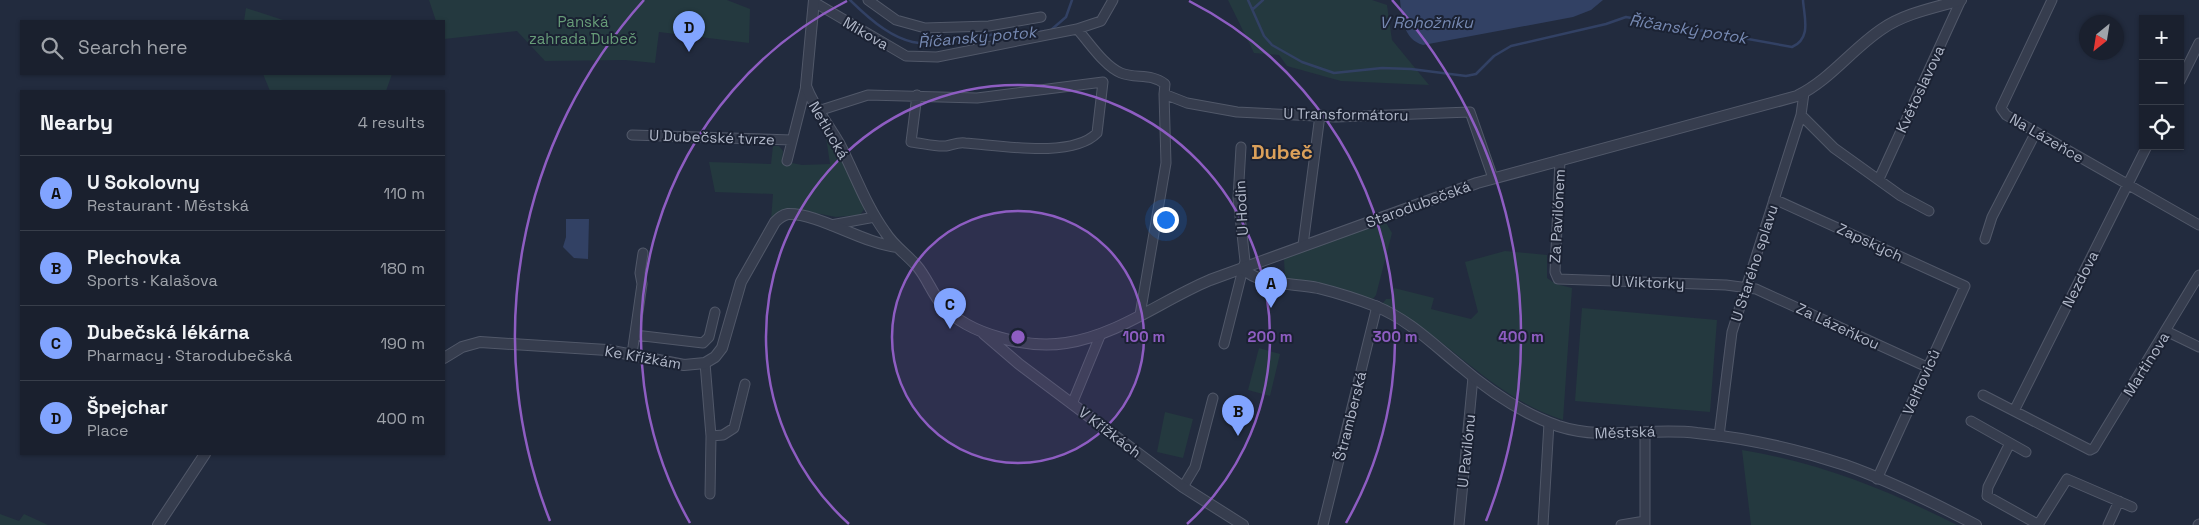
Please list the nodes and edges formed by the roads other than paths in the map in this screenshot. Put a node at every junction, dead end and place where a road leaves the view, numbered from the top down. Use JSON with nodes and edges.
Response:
{"nodes":[{"id":1,"x":868,"y":0,"type":"edge"},
{"id":2,"x":1113,"y":0,"type":"edge"},
{"id":3,"x":1961,"y":0,"type":"edge"},
{"id":4,"x":2052,"y":0,"type":"edge"},
{"id":5,"x":814,"y":1,"type":"edge"},
{"id":6,"x":1041,"y":17,"type":"dead end"},
{"id":7,"x":1077,"y":29,"type":"junction"},
{"id":8,"x":2199,"y":43,"type":"edge"},
{"id":9,"x":2184,"y":72,"type":"edge"},
{"id":10,"x":806,"y":86,"type":"junction"},
{"id":11,"x":1804,"y":93,"type":"junction"},
{"id":12,"x":1164,"y":94,"type":"junction"},
{"id":13,"x":917,"y":95,"type":"junction"},
{"id":14,"x":818,"y":111,"type":"junction"},
{"id":15,"x":1320,"y":115,"type":"junction"},
{"id":16,"x":1801,"y":115,"type":"junction"},
{"id":17,"x":2036,"y":132,"type":"junction"},
{"id":18,"x":632,"y":135,"type":"dead end"},
{"id":19,"x":792,"y":140,"type":"junction"},
{"id":20,"x":1241,"y":147,"type":"dead end"},
{"id":21,"x":2145,"y":150,"type":"edge"},
{"id":22,"x":1560,"y":160,"type":"junction"},
{"id":23,"x":787,"y":161,"type":"dead end"},
{"id":24,"x":1493,"y":178,"type":"junction"},
{"id":25,"x":1879,"y":179,"type":"junction"},
{"id":26,"x":2128,"y":185,"type":"junction"},
{"id":27,"x":1774,"y":199,"type":"junction"},
{"id":28,"x":1929,"y":211,"type":"dead end"},
{"id":29,"x":875,"y":218,"type":"junction"},
{"id":30,"x":828,"y":225,"type":"junction"},
{"id":31,"x":2199,"y":225,"type":"edge"},
{"id":32,"x":1985,"y":239,"type":"dead end"},
{"id":33,"x":1303,"y":246,"type":"junction"},
{"id":34,"x":897,"y":247,"type":"junction"},
{"id":35,"x":643,"y":253,"type":"dead end"},
{"id":36,"x":1242,"y":268,"type":"junction"},
{"id":37,"x":1555,"y":272,"type":"joint"},
{"id":38,"x":2199,"y":275,"type":"edge"},
{"id":39,"x":1965,"y":286,"type":"joint"},
{"id":40,"x":1747,"y":287,"type":"junction"},
{"id":41,"x":1376,"y":306,"type":"junction"},
{"id":42,"x":715,"y":312,"type":"dead end"},
{"id":43,"x":1140,"y":314,"type":"junction"},
{"id":44,"x":2166,"y":331,"type":"junction"},
{"id":45,"x":982,"y":332,"type":"junction"},
{"id":46,"x":635,"y":335,"type":"junction"},
{"id":47,"x":1100,"y":336,"type":"junction"},
{"id":48,"x":1224,"y":344,"type":"dead end"},
{"id":49,"x":2199,"y":347,"type":"edge"},
{"id":50,"x":632,"y":354,"type":"junction"},
{"id":51,"x":445,"y":357,"type":"edge"},
{"id":52,"x":705,"y":363,"type":"junction"},
{"id":53,"x":1927,"y":367,"type":"junction"},
{"id":54,"x":1473,"y":377,"type":"junction"},
{"id":55,"x":744,"y":384,"type":"dead end"},
{"id":56,"x":1983,"y":395,"type":"dead end"},
{"id":57,"x":1213,"y":398,"type":"dead end"},
{"id":58,"x":1072,"y":404,"type":"junction"},
{"id":59,"x":2014,"y":411,"type":"junction"},
{"id":60,"x":1971,"y":421,"type":"dead end"},
{"id":61,"x":1549,"y":422,"type":"junction"},
{"id":62,"x":1645,"y":432,"type":"junction"},
{"id":63,"x":711,"y":436,"type":"junction"},
{"id":64,"x":1719,"y":436,"type":"junction"},
{"id":65,"x":2010,"y":443,"type":"junction"},
{"id":66,"x":2026,"y":452,"type":"dead end"},
{"id":67,"x":204,"y":455,"type":"edge"},
{"id":68,"x":1877,"y":479,"type":"junction"},
{"id":69,"x":1182,"y":487,"type":"junction"},
{"id":70,"x":710,"y":494,"type":"dead end"},
{"id":71,"x":2118,"y":501,"type":"junction"},
{"id":72,"x":2132,"y":507,"type":"dead end"},
{"id":73,"x":1645,"y":523,"type":"edge"},
{"id":74,"x":158,"y":525,"type":"edge"},
{"id":75,"x":1243,"y":525,"type":"edge"},
{"id":76,"x":1323,"y":525,"type":"edge"},
{"id":77,"x":1459,"y":525,"type":"edge"},
{"id":78,"x":1543,"y":525,"type":"edge"},
{"id":79,"x":1621,"y":525,"type":"edge"},
{"id":80,"x":1976,"y":525,"type":"edge"},
{"id":81,"x":2039,"y":525,"type":"edge"},
{"id":82,"x":2108,"y":525,"type":"edge"}],
"edges":[{"from":1,"to":6,"type":"street","name":"Mikova"},
{"from":2,"to":7,"type":"street","name":"Mikova"},
{"from":3,"to":11,"type":"street","name":"Starodubečská"},
{"from":3,"to":25,"type":"street","name":"Květoslavova"},
{"from":4,"to":17,"type":"street","name":"Na Lázeňce"},
{"from":5,"to":7,"type":"street","name":"Mikova"},
{"from":5,"to":10,"type":"street","name":"Netlucká"},
{"from":7,"to":12,"type":"street"},
{"from":8,"to":9,"type":"street"},
{"from":10,"to":14,"type":"street","name":"Netlucká"},
{"from":10,"to":19,"type":"street"},
{"from":11,"to":16,"type":"street","name":"U Starého splavu"},
{"from":11,"to":22,"type":"street","name":"Starodubečská"},
{"from":12,"to":15,"type":"street","name":"U Transformátoru"},
{"from":12,"to":43,"type":"street"},
{"from":13,"to":13,"type":"street"},
{"from":13,"to":14,"type":"street"},
{"from":14,"to":29,"type":"street","name":"Netlucká"},
{"from":15,"to":24,"type":"street","name":"U Transformátoru"},
{"from":15,"to":33,"type":"street"},
{"from":16,"to":25,"type":"street"},
{"from":16,"to":27,"type":"street","name":"U Starého splavu"},
{"from":17,"to":26,"type":"street","name":"Na Lázeňce"},
{"from":17,"to":32,"type":"street"},
{"from":18,"to":19,"type":"street","name":"U Dubečské tvrze"},
{"from":19,"to":23,"type":"street"},
{"from":20,"to":36,"type":"street","name":"U Hodin"},
{"from":21,"to":26,"type":"street","name":"Nezdova"},
{"from":22,"to":24,"type":"street","name":"Starodubečská"},
{"from":22,"to":37,"type":"street","name":"Za Pavilónem"},
{"from":24,"to":33,"type":"street","name":"Starodubečská"},
{"from":25,"to":28,"type":"street"},
{"from":26,"to":31,"type":"street","name":"Na Lázeňce"},
{"from":26,"to":59,"type":"street","name":"Nezdova"},
{"from":27,"to":39,"type":"street","name":"Zapských"},
{"from":27,"to":40,"type":"street","name":"U Starého splavu"},
{"from":29,"to":30,"type":"street"},
{"from":29,"to":34,"type":"street","name":"Netlucká"},
{"from":30,"to":34,"type":"street"},
{"from":30,"to":52,"type":"street"},
{"from":33,"to":36,"type":"street","name":"Starodubečská"},
{"from":34,"to":45,"type":"street","name":"Starodubečská"},
{"from":35,"to":46,"type":"street"},
{"from":36,"to":41,"type":"street","name":"Městská"},
{"from":36,"to":43,"type":"street","name":"Starodubečská"},
{"from":36,"to":48,"type":"street","name":"U Hodin"},
{"from":37,"to":40,"type":"street","name":"U Viktorky"},
{"from":38,"to":44,"type":"street","name":"Martinova"},
{"from":39,"to":53,"type":"street","name":"Velfloviců"},
{"from":40,"to":53,"type":"street","name":"Za Lázeňkou"},
{"from":40,"to":64,"type":"street","name":"U Starého splavu"},
{"from":41,"to":54,"type":"street","name":"Městská"},
{"from":41,"to":76,"type":"street","name":"Štramberská"},
{"from":42,"to":46,"type":"street"},
{"from":43,"to":47,"type":"street","name":"Starodubečská"},
{"from":44,"to":49,"type":"street"},
{"from":44,"to":59,"type":"street","name":"Martinova"},
{"from":45,"to":47,"type":"street","name":"Starodubečská"},
{"from":45,"to":58,"type":"street","name":"V Křížkách"},
{"from":46,"to":50,"type":"street"},
{"from":47,"to":58,"type":"street"},
{"from":50,"to":51,"type":"street","name":"Ke Křížkám"},
{"from":50,"to":52,"type":"street","name":"Ke Křížkám"},
{"from":52,"to":63,"type":"street"},
{"from":53,"to":68,"type":"street","name":"Velfloviců"},
{"from":54,"to":61,"type":"street","name":"Městská"},
{"from":54,"to":77,"type":"street","name":"U Pavilónu"},
{"from":55,"to":63,"type":"street"},
{"from":56,"to":59,"type":"street"},
{"from":57,"to":69,"type":"street"},
{"from":58,"to":69,"type":"street","name":"V Křížkách"},
{"from":60,"to":65,"type":"street"},
{"from":61,"to":62,"type":"street","name":"Městská"},
{"from":61,"to":78,"type":"street"},
{"from":62,"to":64,"type":"street","name":"Městská"},
{"from":62,"to":73,"type":"street"},
{"from":63,"to":70,"type":"street"},
{"from":64,"to":68,"type":"street","name":"Městská"},
{"from":65,"to":66,"type":"street"},
{"from":65,"to":81,"type":"street"},
{"from":67,"to":74,"type":"street"},
{"from":68,"to":80,"type":"street","name":"Městská"},
{"from":69,"to":75,"type":"street","name":"V Křížkách"},
{"from":71,"to":72,"type":"street"},
{"from":71,"to":81,"type":"street"},
{"from":71,"to":82,"type":"street"},
{"from":73,"to":79,"type":"street"}]}
